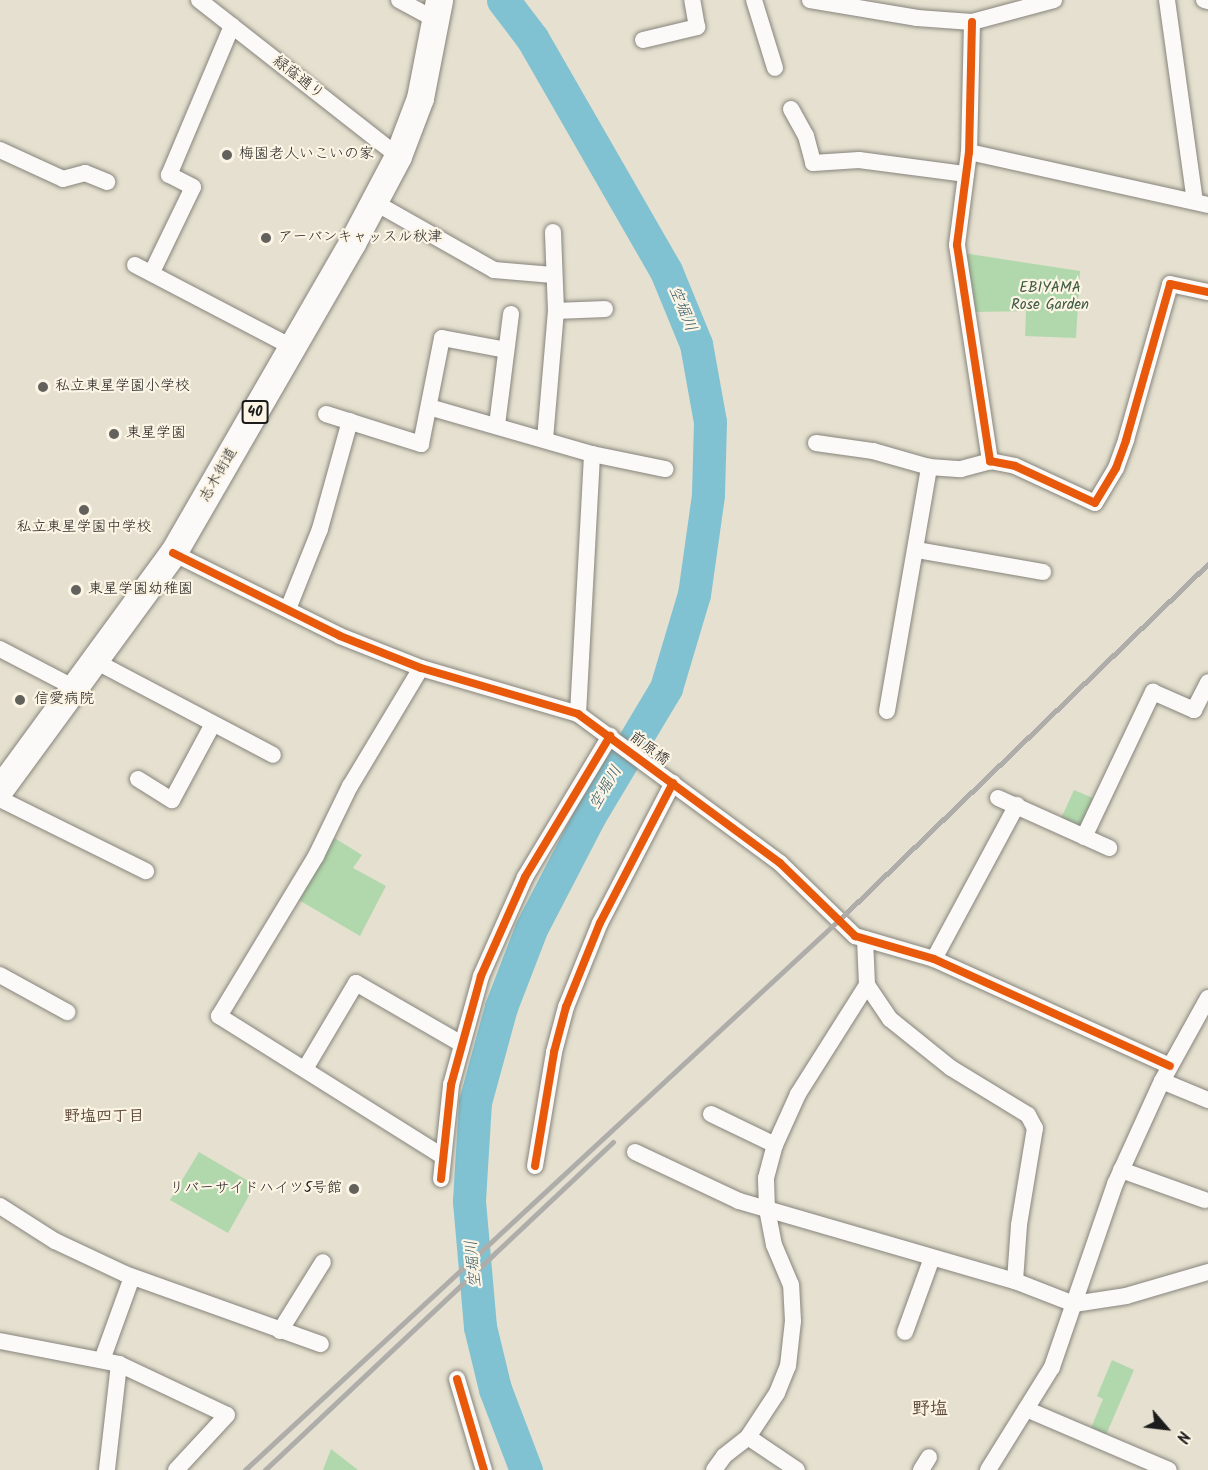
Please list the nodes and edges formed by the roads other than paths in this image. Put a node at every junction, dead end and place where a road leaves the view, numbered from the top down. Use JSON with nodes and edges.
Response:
{"nodes":[{"id":1,"x":199,"y":0,"type":"edge"},
{"id":2,"x":399,"y":0,"type":"edge"},
{"id":3,"x":692,"y":0,"type":"edge"},
{"id":4,"x":754,"y":0,"type":"edge"},
{"id":5,"x":810,"y":0,"type":"edge"},
{"id":6,"x":1054,"y":0,"type":"edge"},
{"id":7,"x":1167,"y":0,"type":"edge"},
{"id":8,"x":438,"y":10,"type":"edge"},
{"id":9,"x":972,"y":22,"type":"junction"},
{"id":10,"x":232,"y":26,"type":"junction"},
{"id":11,"x":643,"y":40,"type":"dead end"},
{"id":12,"x":775,"y":68,"type":"dead end"},
{"id":13,"x":791,"y":109,"type":"dead end"},
{"id":14,"x":0,"y":150,"type":"edge"},
{"id":15,"x":969,"y":152,"type":"junction"},
{"id":16,"x":398,"y":156,"type":"junction"},
{"id":17,"x":966,"y":174,"type":"junction"},
{"id":18,"x":107,"y":182,"type":"dead end"},
{"id":19,"x":374,"y":202,"type":"junction"},
{"id":20,"x":1202,"y":203,"type":"edge"},
{"id":21,"x":554,"y":232,"type":"dead end"},
{"id":22,"x":135,"y":265,"type":"dead end"},
{"id":23,"x":152,"y":272,"type":"junction"},
{"id":24,"x":553,"y":275,"type":"junction"},
{"id":25,"x":1208,"y":292,"type":"edge"},
{"id":26,"x":605,"y":309,"type":"dead end"},
{"id":27,"x":556,"y":311,"type":"junction"},
{"id":28,"x":511,"y":314,"type":"dead end"},
{"id":29,"x":292,"y":347,"type":"junction"},
{"id":30,"x":506,"y":350,"type":"junction"},
{"id":31,"x":429,"y":407,"type":"junction"},
{"id":32,"x":326,"y":414,"type":"dead end"},
{"id":33,"x":350,"y":421,"type":"junction"},
{"id":34,"x":497,"y":425,"type":"junction"},
{"id":35,"x":545,"y":439,"type":"junction"},
{"id":36,"x":816,"y":443,"type":"dead end"},
{"id":37,"x":592,"y":454,"type":"junction"},
{"id":38,"x":990,"y":461,"type":"junction"},
{"id":39,"x":929,"y":467,"type":"junction"},
{"id":40,"x":665,"y":469,"type":"dead end"},
{"id":41,"x":917,"y":550,"type":"junction"},
{"id":42,"x":174,"y":553,"type":"junction"},
{"id":43,"x":1043,"y":572,"type":"dead end"},
{"id":44,"x":288,"y":609,"type":"junction"},
{"id":45,"x":0,"y":649,"type":"edge"},
{"id":46,"x":95,"y":661,"type":"junction"},
{"id":47,"x":421,"y":668,"type":"junction"},
{"id":48,"x":1208,"y":682,"type":"edge"},
{"id":49,"x":75,"y":688,"type":"junction"},
{"id":50,"x":887,"y":711,"type":"dead end"},
{"id":51,"x":578,"y":714,"type":"junction"},
{"id":52,"x":213,"y":723,"type":"junction"},
{"id":53,"x":610,"y":736,"type":"junction"},
{"id":54,"x":273,"y":755,"type":"dead end"},
{"id":55,"x":138,"y":779,"type":"dead end"},
{"id":56,"x":673,"y":783,"type":"junction"},
{"id":57,"x":0,"y":789,"type":"edge"},
{"id":58,"x":998,"y":798,"type":"dead end"},
{"id":59,"x":0,"y":799,"type":"edge"},
{"id":60,"x":1017,"y":805,"type":"junction"},
{"id":61,"x":1084,"y":837,"type":"junction"},
{"id":62,"x":1109,"y":848,"type":"dead end"},
{"id":63,"x":146,"y":871,"type":"dead end"},
{"id":64,"x":865,"y":939,"type":"junction"},
{"id":65,"x":934,"y":959,"type":"junction"},
{"id":66,"x":0,"y":975,"type":"edge"},
{"id":67,"x":867,"y":985,"type":"junction"},
{"id":68,"x":1208,"y":998,"type":"edge"},
{"id":69,"x":67,"y":1012,"type":"dead end"},
{"id":70,"x":460,"y":1043,"type":"junction"},
{"id":71,"x":1170,"y":1066,"type":"junction"},
{"id":72,"x":305,"y":1069,"type":"junction"},
{"id":73,"x":1162,"y":1082,"type":"junction"},
{"id":74,"x":1208,"y":1100,"type":"edge"},
{"id":75,"x":711,"y":1114,"type":"dead end"},
{"id":76,"x":775,"y":1144,"type":"junction"},
{"id":77,"x":635,"y":1152,"type":"dead end"},
{"id":78,"x":441,"y":1155,"type":"junction"},
{"id":79,"x":536,"y":1166,"type":"dead end"},
{"id":80,"x":1121,"y":1170,"type":"junction"},
{"id":81,"x":441,"y":1179,"type":"dead end"},
{"id":82,"x":1205,"y":1200,"type":"dead end"},
{"id":83,"x":1,"y":1209,"type":"edge"},
{"id":84,"x":767,"y":1209,"type":"junction"},
{"id":85,"x":932,"y":1258,"type":"junction"},
{"id":86,"x":323,"y":1262,"type":"dead end"},
{"id":87,"x":1208,"y":1272,"type":"edge"},
{"id":88,"x":132,"y":1277,"type":"junction"},
{"id":89,"x":1015,"y":1281,"type":"junction"},
{"id":90,"x":1074,"y":1304,"type":"junction"},
{"id":91,"x":280,"y":1331,"type":"junction"},
{"id":92,"x":905,"y":1332,"type":"dead end"},
{"id":93,"x":0,"y":1341,"type":"edge"},
{"id":94,"x":321,"y":1344,"type":"dead end"},
{"id":95,"x":102,"y":1360,"type":"junction"},
{"id":96,"x":119,"y":1364,"type":"junction"},
{"id":97,"x":457,"y":1379,"type":"dead end"},
{"id":98,"x":1026,"y":1409,"type":"junction"},
{"id":99,"x":748,"y":1437,"type":"junction"},
{"id":100,"x":107,"y":1470,"type":"edge"},
{"id":101,"x":176,"y":1470,"type":"edge"},
{"id":102,"x":484,"y":1470,"type":"edge"},
{"id":103,"x":714,"y":1470,"type":"edge"},
{"id":104,"x":797,"y":1470,"type":"edge"},
{"id":105,"x":988,"y":1470,"type":"edge"},
{"id":106,"x":1169,"y":1470,"type":"edge"}],
"edges":[{"from":1,"to":10,"type":"street","name":"緑蔭通り"},
{"from":2,"to":8,"type":"street"},
{"from":3,"to":11,"type":"street"},
{"from":4,"to":12,"type":"street"},
{"from":5,"to":9,"type":"street"},
{"from":6,"to":9,"type":"street"},
{"from":7,"to":20,"type":"street"},
{"from":8,"to":16,"type":"main road","name":"志木街道","number":"40"},
{"from":9,"to":15,"type":"street"},
{"from":10,"to":16,"type":"street","name":"緑蔭通り"},
{"from":10,"to":23,"type":"street"},
{"from":13,"to":17,"type":"street"},
{"from":14,"to":18,"type":"street"},
{"from":15,"to":17,"type":"street"},
{"from":15,"to":20,"type":"street"},
{"from":16,"to":19,"type":"main road","name":"志木街道","number":"40"},
{"from":17,"to":38,"type":"street"},
{"from":19,"to":24,"type":"street"},
{"from":19,"to":29,"type":"main road","name":"志木街道","number":"40"},
{"from":21,"to":24,"type":"street"},
{"from":22,"to":23,"type":"street"},
{"from":23,"to":29,"type":"street"},
{"from":24,"to":27,"type":"street"},
{"from":25,"to":38,"type":"street"},
{"from":26,"to":27,"type":"street"},
{"from":27,"to":35,"type":"street"},
{"from":28,"to":30,"type":"street"},
{"from":29,"to":42,"type":"main road","name":"志木街道","number":"40"},
{"from":30,"to":31,"type":"street"},
{"from":30,"to":34,"type":"street"},
{"from":31,"to":33,"type":"street"},
{"from":31,"to":34,"type":"street"},
{"from":32,"to":33,"type":"street"},
{"from":33,"to":44,"type":"street"},
{"from":34,"to":35,"type":"street"},
{"from":35,"to":37,"type":"street"},
{"from":36,"to":39,"type":"street"},
{"from":37,"to":40,"type":"street"},
{"from":37,"to":51,"type":"street"},
{"from":38,"to":39,"type":"street"},
{"from":39,"to":41,"type":"street"},
{"from":41,"to":43,"type":"street"},
{"from":41,"to":50,"type":"street"},
{"from":42,"to":44,"type":"street","name":"前原橋"},
{"from":42,"to":46,"type":"main road","name":"志木街道","number":"40"},
{"from":44,"to":47,"type":"street","name":"前原橋"},
{"from":45,"to":49,"type":"street"},
{"from":46,"to":49,"type":"main road","name":"志木街道","number":"40"},
{"from":46,"to":52,"type":"street"},
{"from":47,"to":51,"type":"street","name":"前原橋"},
{"from":47,"to":72,"type":"street"},
{"from":48,"to":61,"type":"street"},
{"from":49,"to":57,"type":"main road","name":"志木街道","number":"40"},
{"from":51,"to":53,"type":"street","name":"前原橋"},
{"from":52,"to":54,"type":"street"},
{"from":52,"to":55,"type":"street"},
{"from":53,"to":56,"type":"street","name":"前原橋"},
{"from":53,"to":70,"type":"street"},
{"from":56,"to":64,"type":"street","name":"前原橋"},
{"from":56,"to":79,"type":"street"},
{"from":58,"to":60,"type":"street"},
{"from":59,"to":63,"type":"street"},
{"from":60,"to":61,"type":"street"},
{"from":60,"to":65,"type":"street"},
{"from":61,"to":62,"type":"street"},
{"from":64,"to":65,"type":"street","name":"前原橋"},
{"from":64,"to":67,"type":"street"},
{"from":65,"to":71,"type":"street","name":"前原橋"},
{"from":66,"to":69,"type":"street"},
{"from":67,"to":76,"type":"street"},
{"from":67,"to":89,"type":"street"},
{"from":68,"to":71,"type":"street"},
{"from":70,"to":72,"type":"street"},
{"from":70,"to":78,"type":"street"},
{"from":71,"to":73,"type":"street"},
{"from":72,"to":78,"type":"street"},
{"from":73,"to":74,"type":"street"},
{"from":73,"to":80,"type":"street"},
{"from":75,"to":76,"type":"street"},
{"from":76,"to":84,"type":"street"},
{"from":77,"to":84,"type":"street"},
{"from":78,"to":81,"type":"street"},
{"from":80,"to":82,"type":"street"},
{"from":80,"to":90,"type":"street"},
{"from":83,"to":88,"type":"street"},
{"from":84,"to":85,"type":"street"},
{"from":84,"to":99,"type":"street"},
{"from":85,"to":89,"type":"street"},
{"from":85,"to":92,"type":"street"},
{"from":86,"to":91,"type":"street"},
{"from":87,"to":90,"type":"street"},
{"from":88,"to":91,"type":"street"},
{"from":88,"to":95,"type":"street"},
{"from":89,"to":90,"type":"street"},
{"from":90,"to":98,"type":"street"},
{"from":91,"to":94,"type":"street"},
{"from":93,"to":95,"type":"street"},
{"from":95,"to":96,"type":"street"},
{"from":96,"to":100,"type":"street"},
{"from":96,"to":101,"type":"street"},
{"from":97,"to":102,"type":"street"},
{"from":98,"to":105,"type":"street"},
{"from":98,"to":106,"type":"street"},
{"from":99,"to":103,"type":"street"},
{"from":99,"to":104,"type":"street"}]}
